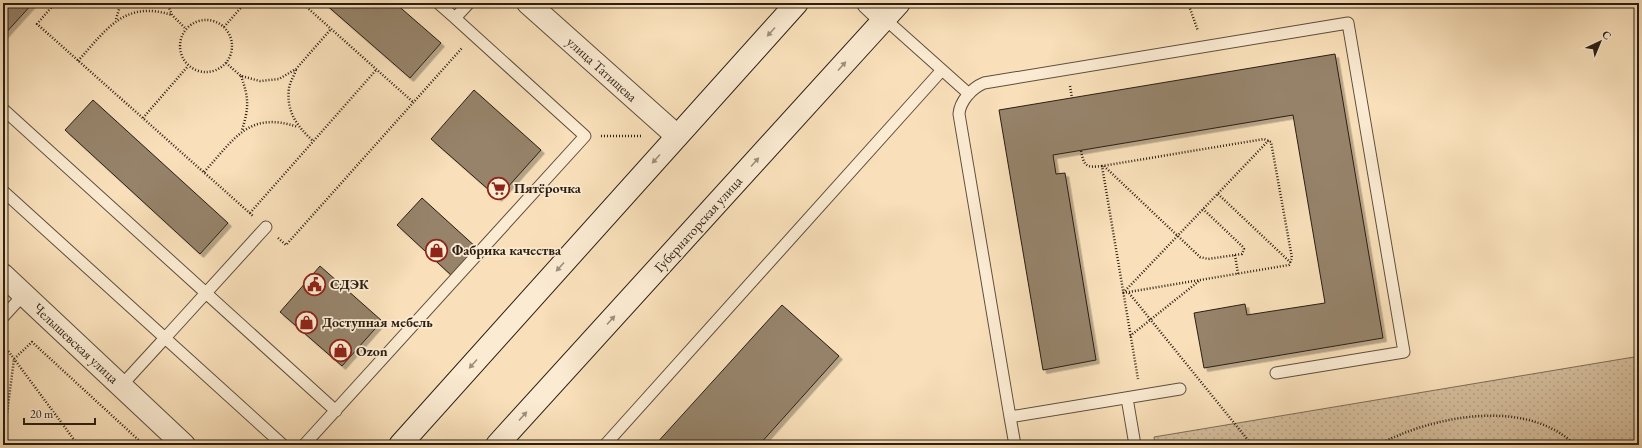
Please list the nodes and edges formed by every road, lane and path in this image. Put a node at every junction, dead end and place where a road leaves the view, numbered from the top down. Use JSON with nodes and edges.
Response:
{"nodes":[{"id":1,"x":55,"y":3,"type":"edge"},
{"id":2,"x":121,"y":3,"type":"edge"},
{"id":3,"x":167,"y":3,"type":"edge"},
{"id":4,"x":245,"y":3,"type":"edge"},
{"id":5,"x":302,"y":3,"type":"edge"},
{"id":6,"x":438,"y":3,"type":"edge"},
{"id":7,"x":469,"y":3,"type":"edge"},
{"id":8,"x":528,"y":3,"type":"edge"},
{"id":9,"x":797,"y":3,"type":"edge"},
{"id":10,"x":868,"y":3,"type":"edge"},
{"id":11,"x":1188,"y":3,"type":"edge"},
{"id":12,"x":892,"y":11,"type":"edge"},
{"id":13,"x":172,"y":15,"type":"junction"},
{"id":14,"x":455,"y":18,"type":"junction"},
{"id":15,"x":116,"y":19,"type":"junction"},
{"id":16,"x":224,"y":27,"type":"junction"},
{"id":17,"x":186,"y":29,"type":"junction"},
{"id":18,"x":331,"y":29,"type":"junction"},
{"id":19,"x":473,"y":35,"type":"junction"},
{"id":20,"x":1203,"y":47,"type":"junction"},
{"id":21,"x":78,"y":61,"type":"junction"},
{"id":22,"x":226,"y":63,"type":"junction"},
{"id":23,"x":188,"y":66,"type":"junction"},
{"id":24,"x":296,"y":69,"type":"junction"},
{"id":25,"x":377,"y":69,"type":"junction"},
{"id":26,"x":942,"y":70,"type":"junction"},
{"id":27,"x":241,"y":76,"type":"junction"},
{"id":28,"x":969,"y":94,"type":"junction"},
{"id":29,"x":414,"y":102,"type":"junction"},
{"id":30,"x":3,"y":109,"type":"edge"},
{"id":31,"x":143,"y":118,"type":"junction"},
{"id":32,"x":298,"y":127,"type":"junction"},
{"id":33,"x":242,"y":131,"type":"junction"},
{"id":34,"x":584,"y":136,"type":"junction"},
{"id":35,"x":677,"y":136,"type":"junction"},
{"id":36,"x":1269,"y":140,"type":"junction"},
{"id":37,"x":313,"y":141,"type":"junction"},
{"id":38,"x":1081,"y":151,"type":"dead end"},
{"id":39,"x":1102,"y":166,"type":"junction"},
{"id":40,"x":204,"y":172,"type":"junction"},
{"id":41,"x":3,"y":192,"type":"edge"},
{"id":42,"x":1218,"y":194,"type":"junction"},
{"id":43,"x":1203,"y":209,"type":"junction"},
{"id":44,"x":250,"y":213,"type":"junction"},
{"id":45,"x":266,"y":227,"type":"junction"},
{"id":46,"x":1177,"y":236,"type":"junction"},
{"id":47,"x":1235,"y":255,"type":"junction"},
{"id":48,"x":1290,"y":263,"type":"junction"},
{"id":49,"x":1238,"y":274,"type":"junction"},
{"id":50,"x":3,"y":275,"type":"edge"},
{"id":51,"x":1199,"y":280,"type":"junction"},
{"id":52,"x":1129,"y":292,"type":"junction"},
{"id":53,"x":206,"y":293,"type":"junction"},
{"id":54,"x":1123,"y":293,"type":"junction"},
{"id":55,"x":24,"y":294,"type":"junction"},
{"id":56,"x":3,"y":317,"type":"edge"},
{"id":57,"x":1151,"y":320,"type":"junction"},
{"id":58,"x":1130,"y":336,"type":"junction"},
{"id":59,"x":165,"y":338,"type":"junction"},
{"id":60,"x":3,"y":344,"type":"edge"},
{"id":61,"x":14,"y":360,"type":"junction"},
{"id":62,"x":1276,"y":373,"type":"dead end"},
{"id":63,"x":1138,"y":379,"type":"dead end"},
{"id":64,"x":121,"y":386,"type":"junction"},
{"id":65,"x":1180,"y":389,"type":"dead end"},
{"id":66,"x":1127,"y":398,"type":"junction"},
{"id":67,"x":336,"y":410,"type":"junction"},
{"id":68,"x":1010,"y":417,"type":"junction"},
{"id":69,"x":3,"y":445,"type":"edge"},
{"id":70,"x":78,"y":445,"type":"edge"},
{"id":71,"x":144,"y":445,"type":"edge"},
{"id":72,"x":184,"y":445,"type":"edge"},
{"id":73,"x":283,"y":445,"type":"edge"},
{"id":74,"x":304,"y":445,"type":"edge"},
{"id":75,"x":400,"y":445,"type":"edge"},
{"id":76,"x":497,"y":445,"type":"edge"},
{"id":77,"x":605,"y":445,"type":"edge"},
{"id":78,"x":1015,"y":445,"type":"edge"},
{"id":79,"x":1135,"y":445,"type":"edge"},
{"id":80,"x":1252,"y":445,"type":"edge"},
{"id":81,"x":1378,"y":445,"type":"edge"},
{"id":82,"x":1575,"y":445,"type":"edge"}],
"edges":[{"from":1,"to":21,"type":"path"},
{"from":2,"to":15,"type":"path"},
{"from":3,"to":13,"type":"path"},
{"from":4,"to":16,"type":"path"},
{"from":5,"to":18,"type":"path"},
{"from":6,"to":14,"type":"lane"},
{"from":7,"to":14,"type":"lane"},
{"from":8,"to":35,"type":"street","name":"улица Татищева"},
{"from":9,"to":35,"type":"street","one_way":true},
{"from":10,"to":12,"type":"street"},
{"from":11,"to":20,"type":"path"},
{"from":12,"to":26,"type":"lane"},
{"from":76,"to":12,"type":"street","name":"Губернаторская улица","one_way":true},
{"from":13,"to":15,"type":"path"},
{"from":13,"to":17,"type":"path"},
{"from":14,"to":19,"type":"lane"},
{"from":15,"to":21,"type":"path"},
{"from":16,"to":17,"type":"path"},
{"from":16,"to":22,"type":"path"},
{"from":17,"to":23,"type":"path"},
{"from":18,"to":24,"type":"path"},
{"from":18,"to":25,"type":"path"},
{"from":19,"to":29,"type":"path"},
{"from":19,"to":34,"type":"lane"},
{"from":20,"to":28,"type":"lane"},
{"from":20,"to":62,"type":"lane"},
{"from":21,"to":31,"type":"path"},
{"from":22,"to":23,"type":"path"},
{"from":22,"to":27,"type":"path"},
{"from":23,"to":31,"type":"path"},
{"from":24,"to":27,"type":"path"},
{"from":24,"to":32,"type":"path"},
{"from":25,"to":29,"type":"path"},
{"from":25,"to":37,"type":"path"},
{"from":26,"to":28,"type":"lane"},
{"from":26,"to":77,"type":"lane"},
{"from":27,"to":33,"type":"path"},
{"from":28,"to":68,"type":"lane"},
{"from":29,"to":45,"type":"path"},
{"from":30,"to":53,"type":"lane"},
{"from":31,"to":40,"type":"path"},
{"from":32,"to":33,"type":"path"},
{"from":32,"to":37,"type":"path"},
{"from":33,"to":40,"type":"path"},
{"from":34,"to":35,"type":"path"},
{"from":34,"to":67,"type":"lane"},
{"from":35,"to":75,"type":"street","one_way":true},
{"from":36,"to":39,"type":"path"},
{"from":36,"to":42,"type":"path"},
{"from":36,"to":48,"type":"path"},
{"from":37,"to":44,"type":"path"},
{"from":38,"to":39,"type":"path"},
{"from":39,"to":46,"type":"path"},
{"from":39,"to":54,"type":"path"},
{"from":40,"to":44,"type":"path"},
{"from":41,"to":59,"type":"lane"},
{"from":42,"to":43,"type":"path"},
{"from":42,"to":48,"type":"path"},
{"from":43,"to":46,"type":"path"},
{"from":43,"to":47,"type":"path"},
{"from":44,"to":45,"type":"path"},
{"from":45,"to":53,"type":"lane"},
{"from":46,"to":47,"type":"path"},
{"from":46,"to":54,"type":"path"},
{"from":47,"to":49,"type":"path"},
{"from":48,"to":49,"type":"path"},
{"from":49,"to":51,"type":"path"},
{"from":50,"to":55,"type":"street","name":"Челышевская улица"},
{"from":51,"to":52,"type":"path"},
{"from":51,"to":57,"type":"path"},
{"from":52,"to":54,"type":"path"},
{"from":52,"to":57,"type":"path"},
{"from":53,"to":59,"type":"lane"},
{"from":53,"to":67,"type":"lane"},
{"from":54,"to":58,"type":"path"},
{"from":55,"to":56,"type":"lane"},
{"from":55,"to":64,"type":"street","name":"Челышевская улица"},
{"from":57,"to":58,"type":"path"},
{"from":57,"to":80,"type":"path"},
{"from":58,"to":63,"type":"path"},
{"from":59,"to":64,"type":"lane"},
{"from":59,"to":73,"type":"lane"},
{"from":60,"to":61,"type":"path"},
{"from":61,"to":69,"type":"path"},
{"from":61,"to":70,"type":"path"},
{"from":61,"to":71,"type":"path"},
{"from":64,"to":72,"type":"street","name":"Челышевская улица"},
{"from":65,"to":66,"type":"lane"},
{"from":66,"to":68,"type":"lane"},
{"from":66,"to":79,"type":"lane"},
{"from":67,"to":74,"type":"lane"},
{"from":68,"to":78,"type":"lane"},
{"from":81,"to":82,"type":"path"}]}
